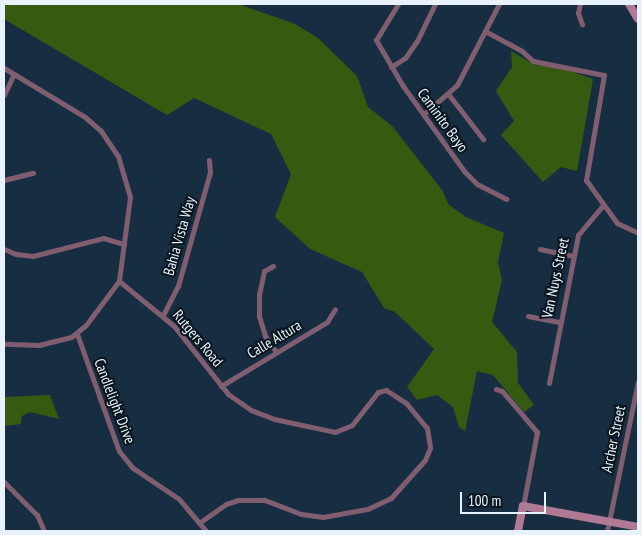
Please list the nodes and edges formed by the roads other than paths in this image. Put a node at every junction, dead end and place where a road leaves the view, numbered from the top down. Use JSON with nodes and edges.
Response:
{"nodes":[{"id":1,"x":398,"y":4,"type":"edge"},
{"id":2,"x":435,"y":4,"type":"edge"},
{"id":3,"x":499,"y":4,"type":"edge"},
{"id":4,"x":580,"y":4,"type":"edge"},
{"id":5,"x":629,"y":4,"type":"edge"},
{"id":6,"x":638,"y":19,"type":"edge"},
{"id":7,"x":582,"y":24,"type":"dead end"},
{"id":8,"x":485,"y":32,"type":"junction"},
{"id":9,"x":391,"y":67,"type":"junction"},
{"id":10,"x":4,"y":68,"type":"edge"},
{"id":11,"x":14,"y":74,"type":"junction"},
{"id":12,"x":4,"y":95,"type":"edge"},
{"id":13,"x":449,"y":95,"type":"junction"},
{"id":14,"x":424,"y":114,"type":"junction"},
{"id":15,"x":483,"y":139,"type":"dead end"},
{"id":16,"x":209,"y":160,"type":"dead end"},
{"id":17,"x":33,"y":173,"type":"dead end"},
{"id":18,"x":4,"y":180,"type":"edge"},
{"id":19,"x":506,"y":198,"type":"dead end"},
{"id":20,"x":603,"y":206,"type":"junction"},
{"id":21,"x":638,"y":233,"type":"edge"},
{"id":22,"x":124,"y":244,"type":"junction"},
{"id":23,"x":4,"y":249,"type":"edge"},
{"id":24,"x":540,"y":249,"type":"dead end"},
{"id":25,"x":572,"y":256,"type":"junction"},
{"id":26,"x":272,"y":266,"type":"dead end"},
{"id":27,"x":119,"y":281,"type":"junction"},
{"id":28,"x":335,"y":310,"type":"dead end"},
{"id":29,"x":163,"y":315,"type":"junction"},
{"id":30,"x":528,"y":316,"type":"dead end"},
{"id":31,"x":560,"y":322,"type":"junction"},
{"id":32,"x":77,"y":334,"type":"junction"},
{"id":33,"x":4,"y":344,"type":"edge"},
{"id":34,"x":276,"y":352,"type":"junction"},
{"id":35,"x":638,"y":381,"type":"edge"},
{"id":36,"x":550,"y":383,"type":"dead end"},
{"id":37,"x":221,"y":386,"type":"junction"},
{"id":38,"x":496,"y":389,"type":"dead end"},
{"id":39,"x":4,"y":482,"type":"edge"},
{"id":40,"x":523,"y":506,"type":"junction"},
{"id":41,"x":609,"y":521,"type":"junction"},
{"id":42,"x":199,"y":523,"type":"junction"},
{"id":43,"x":638,"y":527,"type":"edge"},
{"id":44,"x":44,"y":531,"type":"edge"},
{"id":45,"x":206,"y":531,"type":"edge"},
{"id":46,"x":518,"y":531,"type":"edge"},
{"id":47,"x":607,"y":531,"type":"edge"}],
"edges":[{"from":1,"to":9,"type":"street","name":"Caminito Bayo"},
{"from":2,"to":9,"type":"street"},
{"from":3,"to":8,"type":"street"},
{"from":4,"to":7,"type":"street"},
{"from":5,"to":6,"type":"street"},
{"from":8,"to":13,"type":"street"},
{"from":8,"to":20,"type":"street"},
{"from":9,"to":14,"type":"street","name":"Caminito Bayo"},
{"from":10,"to":11,"type":"street"},
{"from":11,"to":12,"type":"street"},
{"from":11,"to":22,"type":"street"},
{"from":13,"to":14,"type":"street"},
{"from":13,"to":15,"type":"street"},
{"from":14,"to":19,"type":"street","name":"Caminito Bayo"},
{"from":16,"to":29,"type":"street","name":"Bahia Vista Way"},
{"from":17,"to":18,"type":"street"},
{"from":20,"to":21,"type":"street"},
{"from":20,"to":25,"type":"street","name":"Van Nuys Street"},
{"from":22,"to":23,"type":"street"},
{"from":22,"to":27,"type":"street"},
{"from":24,"to":25,"type":"street"},
{"from":25,"to":31,"type":"street","name":"Van Nuys Street"},
{"from":26,"to":34,"type":"street"},
{"from":27,"to":29,"type":"street","name":"Rutgers Road"},
{"from":27,"to":32,"type":"street"},
{"from":28,"to":34,"type":"street","name":"Calle Altura"},
{"from":29,"to":37,"type":"street","name":"Rutgers Road"},
{"from":30,"to":31,"type":"street"},
{"from":31,"to":36,"type":"street","name":"Van Nuys Street"},
{"from":32,"to":33,"type":"street"},
{"from":32,"to":42,"type":"street","name":"Candlelight Drive"},
{"from":34,"to":37,"type":"street","name":"Calle Altura"},
{"from":35,"to":41,"type":"street","name":"Archer Street"},
{"from":37,"to":42,"type":"street","name":"Rutgers Road"},
{"from":38,"to":40,"type":"street"},
{"from":39,"to":44,"type":"street"},
{"from":40,"to":41,"type":"street"},
{"from":40,"to":46,"type":"street"},
{"from":41,"to":43,"type":"street"},
{"from":41,"to":47,"type":"street","name":"Archer Street"},
{"from":42,"to":45,"type":"street","name":"Candlelight Drive"}]}
